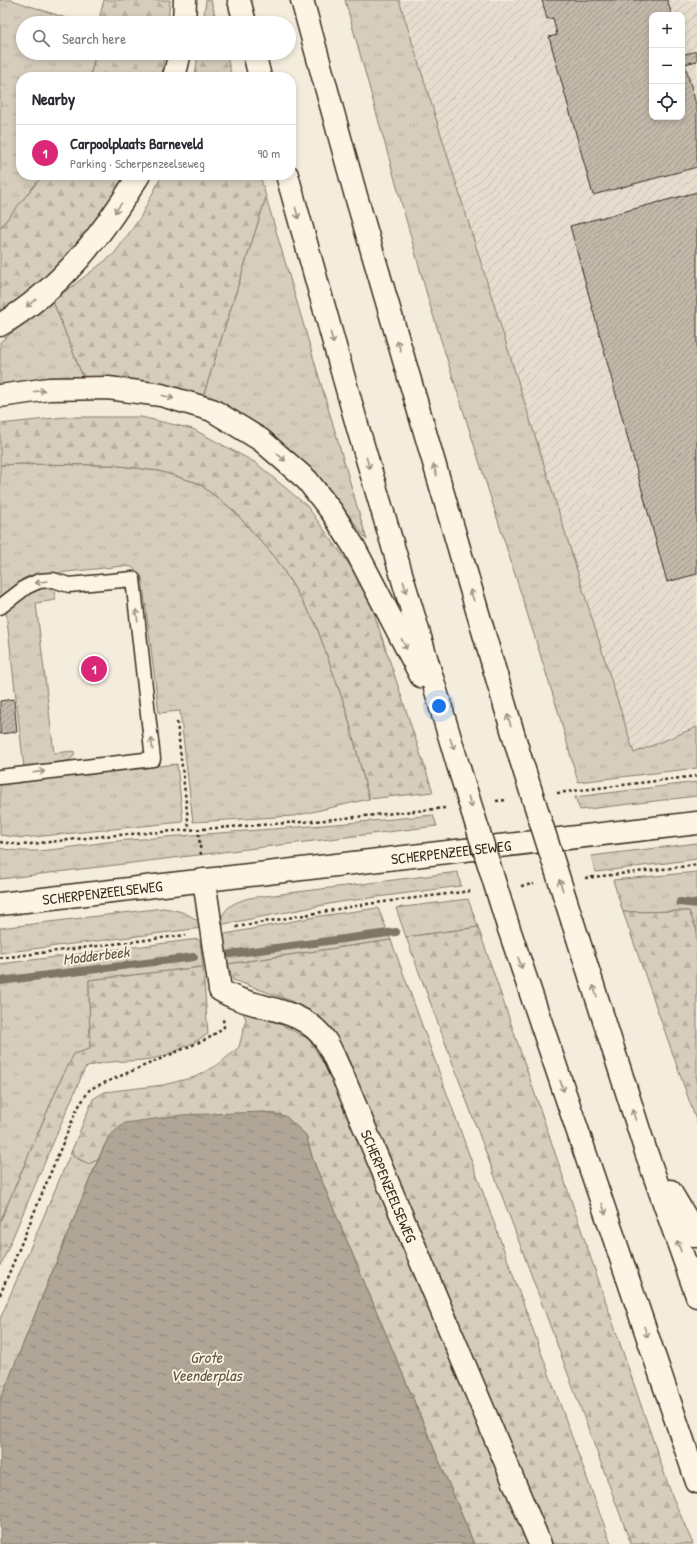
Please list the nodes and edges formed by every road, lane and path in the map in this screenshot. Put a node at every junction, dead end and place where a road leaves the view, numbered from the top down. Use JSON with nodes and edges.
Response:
{"nodes":[{"id":1,"x":185,"y":0,"type":"edge"},
{"id":2,"x":239,"y":0,"type":"edge"},
{"id":3,"x":302,"y":0,"type":"edge"},
{"id":4,"x":184,"y":16,"type":"edge"},
{"id":5,"x":244,"y":16,"type":"edge"},
{"id":6,"x":178,"y":60,"type":"edge"},
{"id":7,"x":256,"y":60,"type":"edge"},
{"id":8,"x":175,"y":72,"type":"edge"},
{"id":9,"x":259,"y":72,"type":"edge"},
{"id":10,"x":136,"y":180,"type":"edge"},
{"id":11,"x":288,"y":180,"type":"edge"},
{"id":12,"x":0,"y":324,"type":"edge"},
{"id":13,"x":0,"y":396,"type":"edge"},
{"id":14,"x":0,"y":607,"type":"edge"},
{"id":15,"x":177,"y":722,"type":"dead end"},
{"id":16,"x":445,"y":723,"type":"junction"},
{"id":17,"x":697,"y":776,"type":"edge"},
{"id":18,"x":0,"y":777,"type":"edge"},
{"id":19,"x":554,"y":794,"type":"dead end"},
{"id":20,"x":515,"y":799,"type":"dead end"},
{"id":21,"x":492,"y":802,"type":"dead end"},
{"id":22,"x":452,"y":807,"type":"dead end"},
{"id":23,"x":697,"y":822,"type":"edge"},
{"id":24,"x":190,"y":829,"type":"junction"},
{"id":25,"x":0,"y":842,"type":"edge"},
{"id":26,"x":697,"y":865,"type":"edge"},
{"id":27,"x":578,"y":879,"type":"dead end"},
{"id":28,"x":204,"y":880,"type":"junction"},
{"id":29,"x":539,"y":884,"type":"dead end"},
{"id":30,"x":515,"y":886,"type":"dead end"},
{"id":31,"x":476,"y":891,"type":"dead end"},
{"id":32,"x":0,"y":904,"type":"edge"},
{"id":33,"x":211,"y":932,"type":"junction"},
{"id":34,"x":0,"y":958,"type":"edge"},
{"id":35,"x":220,"y":990,"type":"junction"},
{"id":36,"x":646,"y":1152,"type":"junction"},
{"id":37,"x":697,"y":1236,"type":"edge"},
{"id":38,"x":0,"y":1295,"type":"edge"},
{"id":39,"x":697,"y":1296,"type":"edge"},
{"id":40,"x":697,"y":1482,"type":"edge"},
{"id":41,"x":540,"y":1544,"type":"edge"}],
"edges":[{"from":1,"to":4,"type":"main road"},
{"from":2,"to":5,"type":"main road"},
{"from":36,"to":3,"type":"main road","one_way":true,"bridge":true},
{"from":6,"to":8,"type":"main road"},
{"from":7,"to":9,"type":"main road"},
{"from":10,"to":12,"type":"main road","one_way":true},
{"from":11,"to":16,"type":"main road","one_way":true},
{"from":13,"to":16,"type":"main road","one_way":true},
{"from":18,"to":14,"type":"lane","one_way":true},
{"from":15,"to":24,"type":"path"},
{"from":16,"to":40,"type":"main road","one_way":true,"bridge":true},
{"from":17,"to":19,"type":"path"},
{"from":20,"to":21,"type":"path"},
{"from":22,"to":24,"type":"path"},
{"from":23,"to":28,"type":"main road","name":"SCHERPENZEELSEWEG"},
{"from":24,"to":25,"type":"path"},
{"from":26,"to":27,"type":"path"},
{"from":28,"to":32,"type":"main road","name":"SCHERPENZEELSEWEG"},
{"from":28,"to":33,"type":"main road"},
{"from":29,"to":30,"type":"path"},
{"from":31,"to":33,"type":"path"},
{"from":33,"to":34,"type":"path"},
{"from":33,"to":35,"type":"main road"},
{"from":35,"to":38,"type":"path"},
{"from":35,"to":41,"type":"main road","name":"SCHERPENZEELSEWEG"},
{"from":36,"to":37,"type":"main road"},
{"from":39,"to":36,"type":"main road","one_way":true}]}
